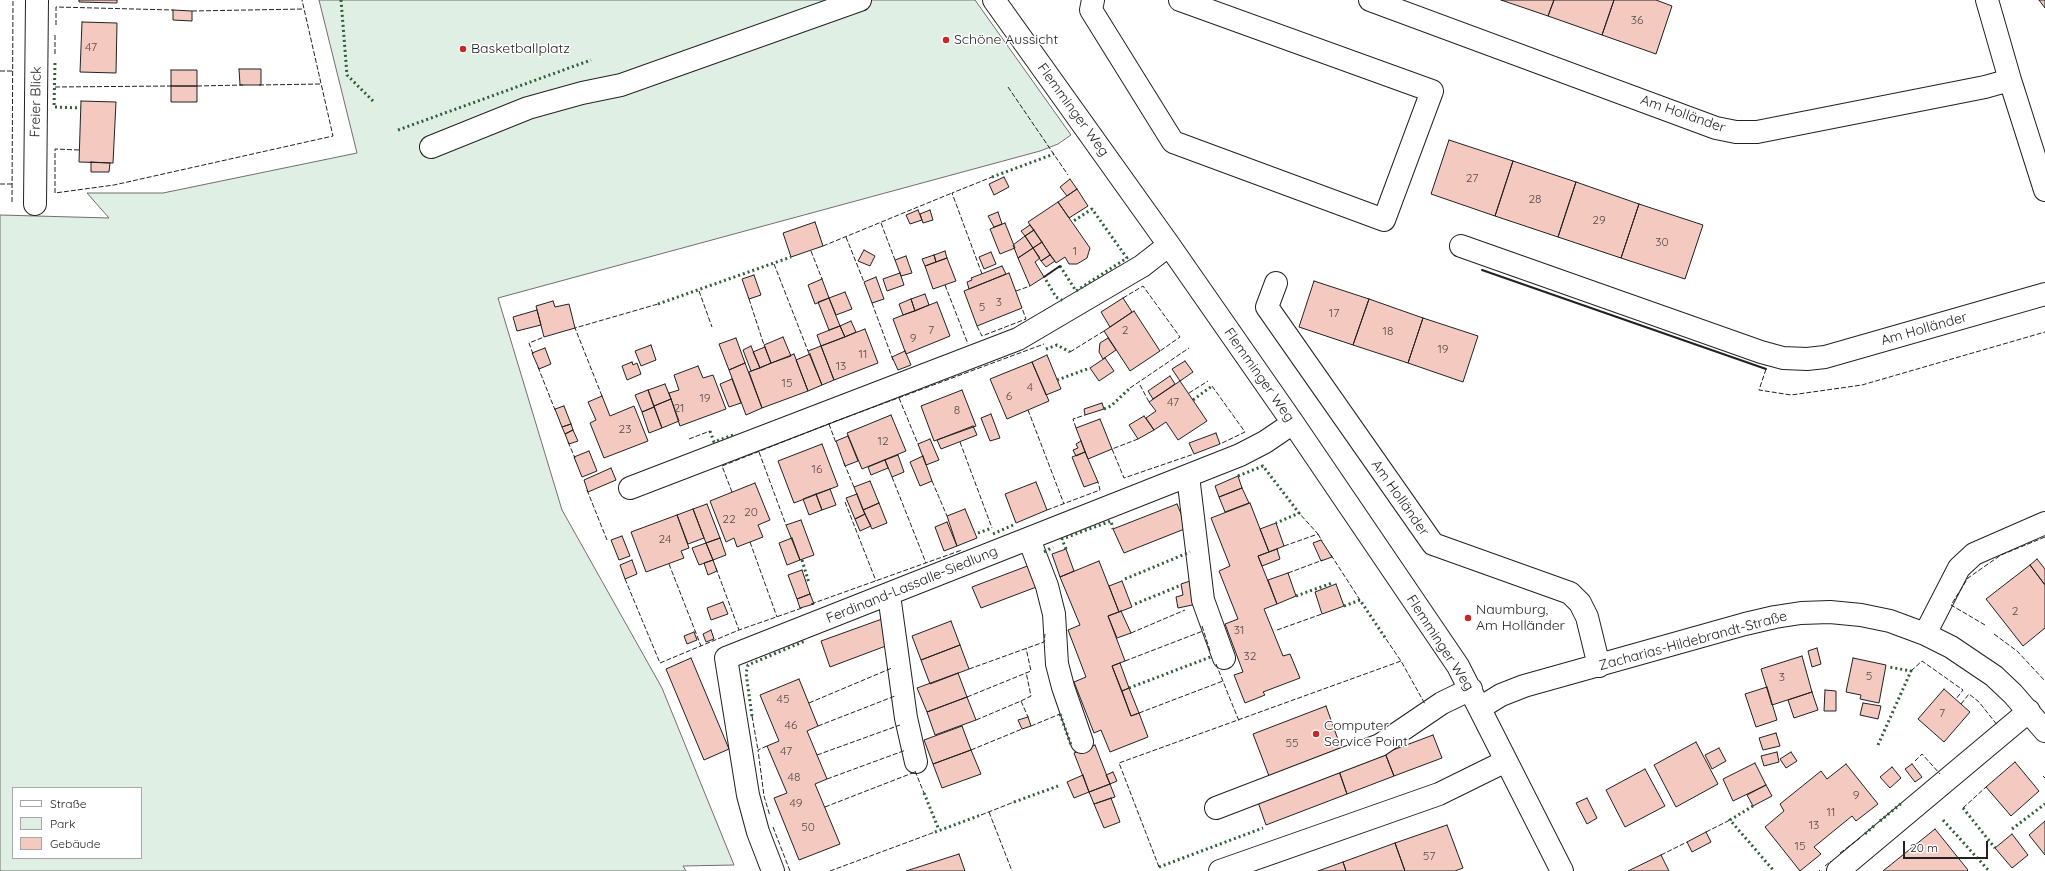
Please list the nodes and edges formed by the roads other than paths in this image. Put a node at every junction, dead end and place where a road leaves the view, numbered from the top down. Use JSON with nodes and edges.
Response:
{"nodes":[{"id":1,"x":37,"y":0,"type":"edge"},
{"id":2,"x":860,"y":0,"type":"edge"},
{"id":3,"x":994,"y":0,"type":"edge"},
{"id":4,"x":1093,"y":0,"type":"edge"},
{"id":5,"x":1180,"y":0,"type":"edge"},
{"id":6,"x":1370,"y":0,"type":"edge"},
{"id":7,"x":1987,"y":0,"type":"edge"},
{"id":8,"x":2010,"y":80,"type":"junction"},
{"id":9,"x":2038,"y":144,"type":"edge"},
{"id":10,"x":431,"y":147,"type":"dead end"},
{"id":11,"x":2045,"y":190,"type":"edge"},
{"id":12,"x":35,"y":204,"type":"dead end"},
{"id":13,"x":1169,"y":245,"type":"junction"},
{"id":14,"x":1461,"y":246,"type":"dead end"},
{"id":15,"x":1276,"y":283,"type":"dead end"},
{"id":16,"x":2045,"y":294,"type":"edge"},
{"id":17,"x":1293,"y":423,"type":"junction"},
{"id":18,"x":1188,"y":476,"type":"junction"},
{"id":19,"x":630,"y":488,"type":"dead end"},
{"id":20,"x":2045,"y":523,"type":"edge"},
{"id":21,"x":1029,"y":539,"type":"junction"},
{"id":22,"x":889,"y":595,"type":"junction"},
{"id":23,"x":1925,"y":634,"type":"junction"},
{"id":24,"x":1224,"y":658,"type":"dead end"},
{"id":25,"x":1599,"y":666,"type":"junction"},
{"id":26,"x":1475,"y":699,"type":"junction"},
{"id":27,"x":2029,"y":711,"type":"junction"},
{"id":28,"x":2045,"y":731,"type":"edge"},
{"id":29,"x":1082,"y":742,"type":"dead end"},
{"id":30,"x":1506,"y":761,"type":"junction"},
{"id":31,"x":916,"y":762,"type":"dead end"},
{"id":32,"x":1216,"y":808,"type":"dead end"},
{"id":33,"x":772,"y":869,"type":"edge"},
{"id":34,"x":1220,"y":871,"type":"edge"},
{"id":35,"x":1562,"y":871,"type":"edge"},
{"id":36,"x":1838,"y":871,"type":"edge"}],
"edges":[{"from":1,"to":12,"type":"street","name":"Freier Blick"},
{"from":2,"to":10,"type":"street"},
{"from":3,"to":13,"type":"street","name":"Flemminger Weg"},
{"from":4,"to":5,"type":"street"},
{"from":6,"to":8,"type":"street","name":"Am Holländer"},
{"from":7,"to":8,"type":"street"},
{"from":8,"to":9,"type":"street"},
{"from":9,"to":11,"type":"street"},
{"from":13,"to":17,"type":"street","name":"Flemminger Weg"},
{"from":13,"to":19,"type":"street"},
{"from":14,"to":16,"type":"street","name":"Am Holländer"},
{"from":15,"to":25,"type":"street","name":"Am Holländer"},
{"from":17,"to":18,"type":"street","name":"Ferdinand-Lassalle-Siedlung"},
{"from":17,"to":26,"type":"street","name":"Flemminger Weg"},
{"from":18,"to":21,"type":"street","name":"Ferdinand-Lassalle-Siedlung"},
{"from":18,"to":24,"type":"street"},
{"from":20,"to":23,"type":"street"},
{"from":21,"to":22,"type":"street","name":"Ferdinand-Lassalle-Siedlung"},
{"from":21,"to":29,"type":"street"},
{"from":22,"to":31,"type":"street"},
{"from":22,"to":33,"type":"street","name":"Ferdinand-Lassalle-Siedlung"},
{"from":23,"to":25,"type":"street","name":"Zacharias-Hildebrandt-Straße"},
{"from":23,"to":27,"type":"street","name":"Zacharias-Hildebrandt-Straße"},
{"from":25,"to":26,"type":"street","name":"Zacharias-Hildebrandt-Straße"},
{"from":26,"to":30,"type":"street","name":"Flemminger Weg"},
{"from":26,"to":32,"type":"street","name":"Zacharias-Hildebrandt-Straße"},
{"from":27,"to":28,"type":"street","name":"Zacharias-Hildebrandt-Straße"},
{"from":27,"to":36,"type":"street"},
{"from":30,"to":34,"type":"street"},
{"from":30,"to":35,"type":"street","name":"Flemminger Weg"}]}
